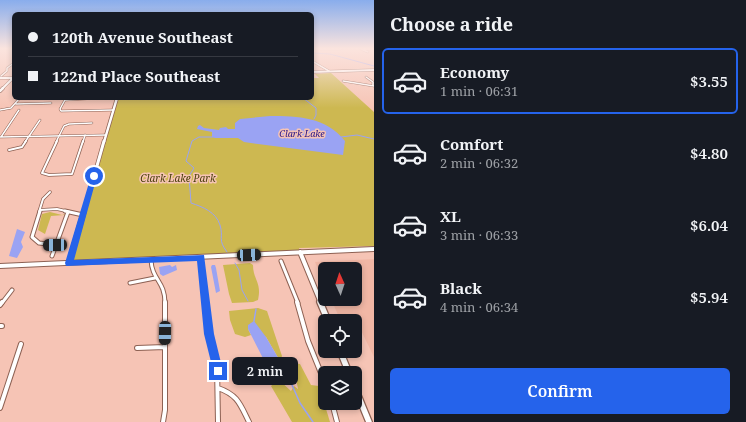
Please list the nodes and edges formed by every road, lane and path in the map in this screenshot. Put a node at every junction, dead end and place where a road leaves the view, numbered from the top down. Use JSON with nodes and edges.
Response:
{"nodes":[{"id":1,"x":7,"y":69,"type":"edge"},
{"id":2,"x":325,"y":69,"type":"edge"},
{"id":3,"x":374,"y":70,"type":"edge"},
{"id":4,"x":329,"y":71,"type":"junction"},
{"id":5,"x":314,"y":72,"type":"edge"},
{"id":6,"x":0,"y":77,"type":"edge"},
{"id":7,"x":366,"y":77,"type":"dead end"},
{"id":8,"x":12,"y":78,"type":"edge"},
{"id":9,"x":12,"y":80,"type":"edge"},
{"id":10,"x":343,"y":81,"type":"dead end"},
{"id":11,"x":373,"y":85,"type":"edge"},
{"id":12,"x":0,"y":91,"type":"edge"},
{"id":13,"x":18,"y":100,"type":"edge"},
{"id":14,"x":64,"y":100,"type":"edge"},
{"id":15,"x":116,"y":100,"type":"edge"},
{"id":16,"x":51,"y":103,"type":"dead end"},
{"id":17,"x":16,"y":104,"type":"junction"},
{"id":18,"x":0,"y":110,"type":"edge"},
{"id":19,"x":19,"y":110,"type":"dead end"},
{"id":20,"x":113,"y":110,"type":"junction"},
{"id":21,"x":40,"y":120,"type":"dead end"},
{"id":22,"x":92,"y":123,"type":"dead end"},
{"id":23,"x":106,"y":134,"type":"junction"},
{"id":24,"x":85,"y":135,"type":"junction"},
{"id":25,"x":59,"y":136,"type":"junction"},
{"id":26,"x":0,"y":137,"type":"edge"},
{"id":27,"x":29,"y":137,"type":"junction"},
{"id":28,"x":8,"y":150,"type":"dead end"},
{"id":29,"x":50,"y":192,"type":"dead end"},
{"id":30,"x":40,"y":210,"type":"junction"},
{"id":31,"x":68,"y":212,"type":"junction"},
{"id":32,"x":83,"y":215,"type":"junction"},
{"id":33,"x":55,"y":245,"type":"junction"},
{"id":34,"x":374,"y":249,"type":"edge"},
{"id":35,"x":300,"y":252,"type":"junction"},
{"id":36,"x":52,"y":256,"type":"dead end"},
{"id":37,"x":201,"y":257,"type":"junction"},
{"id":38,"x":151,"y":260,"type":"junction"},
{"id":39,"x":281,"y":261,"type":"dead end"},
{"id":40,"x":69,"y":263,"type":"junction"},
{"id":41,"x":0,"y":266,"type":"edge"},
{"id":42,"x":155,"y":278,"type":"junction"},
{"id":43,"x":130,"y":283,"type":"dead end"},
{"id":44,"x":12,"y":290,"type":"dead end"},
{"id":45,"x":0,"y":305,"type":"edge"},
{"id":46,"x":325,"y":314,"type":"edge"},
{"id":47,"x":21,"y":344,"type":"dead end"},
{"id":48,"x":164,"y":347,"type":"junction"},
{"id":49,"x":137,"y":348,"type":"dead end"},
{"id":50,"x":318,"y":366,"type":"edge"},
{"id":51,"x":218,"y":388,"type":"junction"},
{"id":52,"x":362,"y":405,"type":"edge"},
{"id":53,"x":0,"y":408,"type":"edge"},
{"id":54,"x":334,"y":410,"type":"edge"},
{"id":55,"x":163,"y":422,"type":"edge"},
{"id":56,"x":218,"y":422,"type":"edge"},
{"id":57,"x":249,"y":422,"type":"edge"},
{"id":58,"x":337,"y":422,"type":"edge"},
{"id":59,"x":369,"y":422,"type":"edge"}],
"edges":[{"from":1,"to":6,"type":"street"},
{"from":2,"to":4,"type":"street"},
{"from":3,"to":4,"type":"main road"},
{"from":4,"to":5,"type":"main road"},
{"from":6,"to":8,"type":"main road"},
{"from":7,"to":11,"type":"street"},
{"from":9,"to":12,"type":"main road"},
{"from":10,"to":11,"type":"street"},
{"from":13,"to":17,"type":"street"},
{"from":14,"to":20,"type":"street"},
{"from":15,"to":20,"type":"street"},
{"from":16,"to":17,"type":"street"},
{"from":17,"to":18,"type":"street"},
{"from":19,"to":26,"type":"street"},
{"from":20,"to":23,"type":"street"},
{"from":21,"to":27,"type":"street"},
{"from":22,"to":25,"type":"street"},
{"from":23,"to":24,"type":"street"},
{"from":23,"to":32,"type":"street"},
{"from":24,"to":25,"type":"street"},
{"from":24,"to":25,"type":"street"},
{"from":25,"to":27,"type":"street"},
{"from":26,"to":27,"type":"street"},
{"from":27,"to":28,"type":"street"},
{"from":29,"to":30,"type":"street"},
{"from":30,"to":31,"type":"street"},
{"from":30,"to":33,"type":"street"},
{"from":31,"to":32,"type":"street"},
{"from":31,"to":33,"type":"street"},
{"from":32,"to":40,"type":"street"},
{"from":33,"to":36,"type":"street"},
{"from":34,"to":35,"type":"street"},
{"from":35,"to":37,"type":"street"},
{"from":35,"to":46,"type":"street"},
{"from":37,"to":38,"type":"street"},
{"from":37,"to":51,"type":"street"},
{"from":38,"to":40,"type":"street"},
{"from":38,"to":42,"type":"street"},
{"from":39,"to":50,"type":"street"},
{"from":40,"to":41,"type":"street"},
{"from":42,"to":43,"type":"street"},
{"from":42,"to":48,"type":"street"},
{"from":44,"to":45,"type":"street"},
{"from":47,"to":53,"type":"street"},
{"from":48,"to":49,"type":"street"},
{"from":48,"to":55,"type":"street"},
{"from":51,"to":56,"type":"street"},
{"from":51,"to":57,"type":"street"},
{"from":52,"to":59,"type":"street"},
{"from":54,"to":58,"type":"street"}]}
